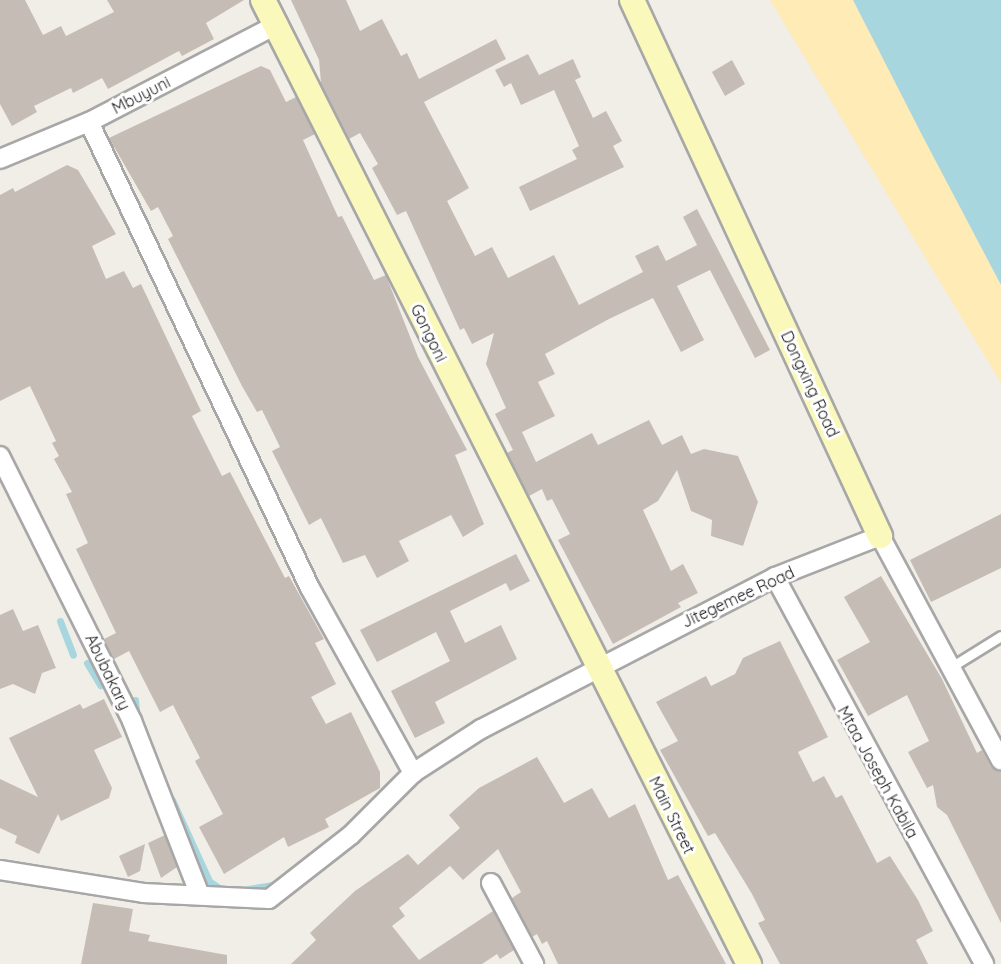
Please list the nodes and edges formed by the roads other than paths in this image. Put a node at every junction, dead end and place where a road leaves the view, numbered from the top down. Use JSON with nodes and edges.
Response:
{"nodes":[{"id":1,"x":263,"y":0,"type":"edge"},
{"id":2,"x":632,"y":0,"type":"edge"},
{"id":3,"x":278,"y":24,"type":"junction"},
{"id":4,"x":89,"y":122,"type":"junction"},
{"id":5,"x":0,"y":159,"type":"edge"},
{"id":6,"x":0,"y":456,"type":"edge"},
{"id":7,"x":880,"y":536,"type":"junction"},
{"id":8,"x":775,"y":577,"type":"junction"},
{"id":9,"x":1001,"y":636,"type":"edge"},
{"id":10,"x":599,"y":665,"type":"junction"},
{"id":11,"x":951,"y":667,"type":"junction"},
{"id":12,"x":1001,"y":761,"type":"edge"},
{"id":13,"x":413,"y":773,"type":"junction"},
{"id":14,"x":0,"y":870,"type":"edge"},
{"id":15,"x":491,"y":883,"type":"dead end"},
{"id":16,"x":200,"y":895,"type":"junction"},
{"id":17,"x":534,"y":964,"type":"edge"},
{"id":18,"x":749,"y":964,"type":"edge"},
{"id":19,"x":984,"y":964,"type":"edge"}],
"edges":[{"from":1,"to":3,"type":"street","name":"Gongoni"},
{"from":2,"to":7,"type":"street","name":"Dongxing Road"},
{"from":3,"to":4,"type":"street","name":"Mbuyuni"},
{"from":3,"to":10,"type":"street","name":"Gongoni"},
{"from":4,"to":5,"type":"street","name":"Mbuyuni"},
{"from":4,"to":13,"type":"street"},
{"from":6,"to":16,"type":"street","name":"Abubakary"},
{"from":7,"to":8,"type":"street","name":"Jitegemee Road"},
{"from":7,"to":11,"type":"street","name":"Dongxing Road"},
{"from":8,"to":10,"type":"street","name":"Jitegemee Road"},
{"from":8,"to":19,"type":"street","name":"Mtaa Joseph Kabila"},
{"from":9,"to":11,"type":"lane"},
{"from":10,"to":13,"type":"street","name":"Jitegemee Road"},
{"from":10,"to":18,"type":"street","name":"Main Street"},
{"from":11,"to":12,"type":"street","name":"Dongxing Road"},
{"from":13,"to":16,"type":"street","name":"Jitegemee Road"},
{"from":14,"to":16,"type":"street","name":"Jitegemee Road"},
{"from":15,"to":17,"type":"street"}]}
